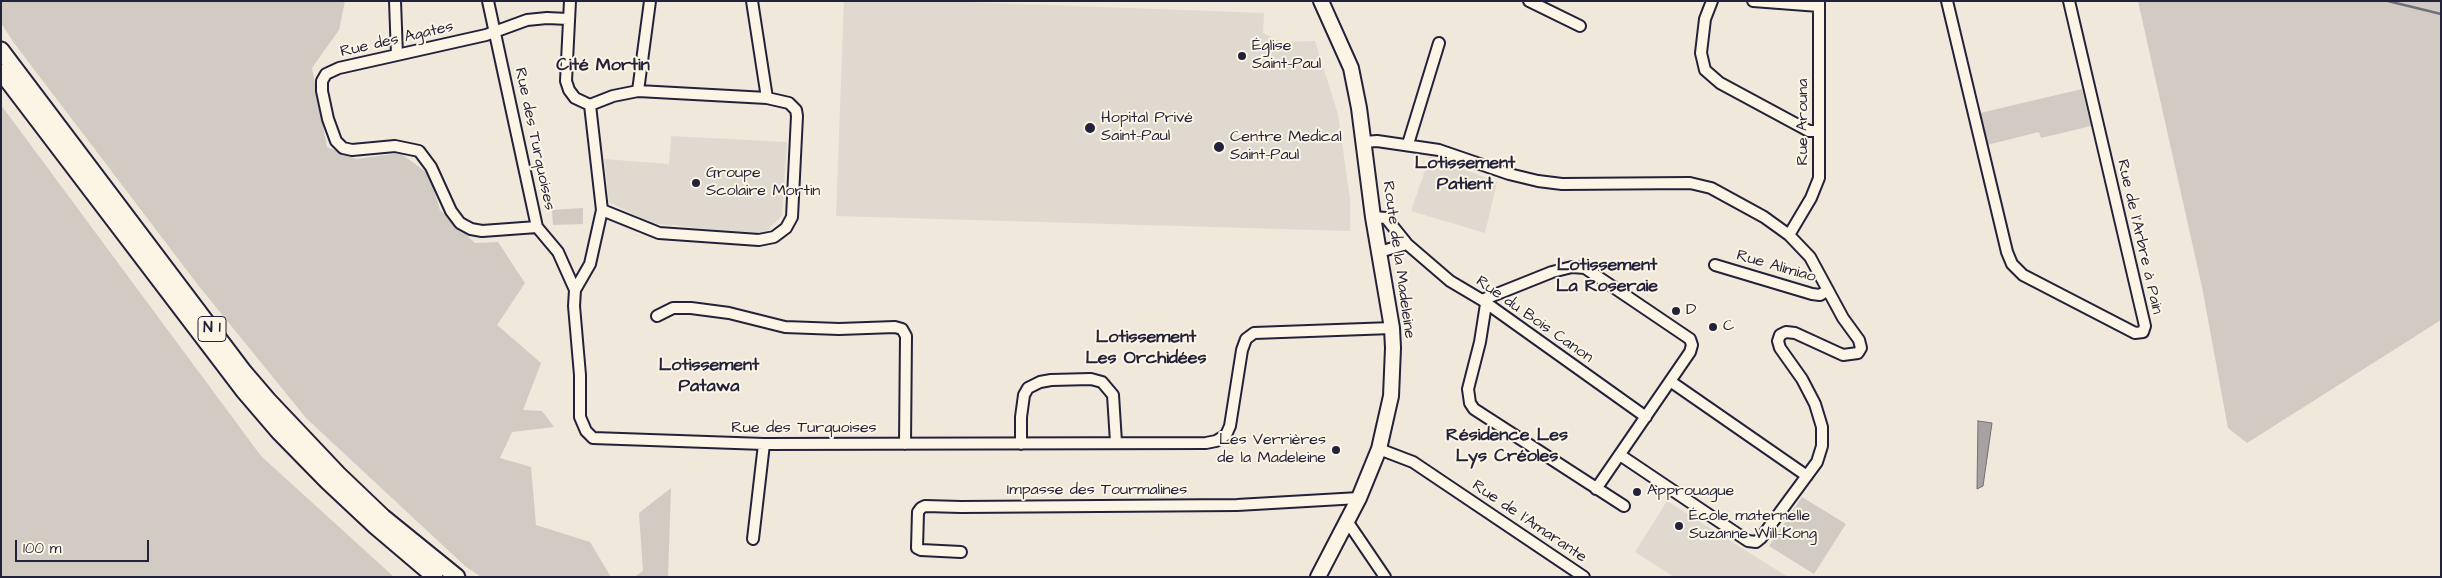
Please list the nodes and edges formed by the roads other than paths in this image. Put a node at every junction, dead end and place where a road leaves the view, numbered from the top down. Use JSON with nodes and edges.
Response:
{"nodes":[{"id":1,"x":395,"y":1,"type":"edge"},
{"id":2,"x":488,"y":1,"type":"edge"},
{"id":3,"x":570,"y":1,"type":"edge"},
{"id":4,"x":650,"y":1,"type":"edge"},
{"id":5,"x":752,"y":1,"type":"edge"},
{"id":6,"x":1322,"y":1,"type":"edge"},
{"id":7,"x":1529,"y":1,"type":"edge"},
{"id":8,"x":1712,"y":1,"type":"edge"},
{"id":9,"x":1753,"y":1,"type":"edge"},
{"id":10,"x":1947,"y":1,"type":"edge"},
{"id":11,"x":2069,"y":1,"type":"edge"},
{"id":12,"x":1819,"y":4,"type":"edge"},
{"id":13,"x":568,"y":19,"type":"junction"},
{"id":14,"x":1580,"y":26,"type":"dead end"},
{"id":15,"x":495,"y":32,"type":"junction"},
{"id":16,"x":1438,"y":43,"type":"dead end"},
{"id":17,"x":1,"y":50,"type":"edge"},
{"id":18,"x":397,"y":55,"type":"junction"},
{"id":19,"x":1,"y":72,"type":"edge"},
{"id":20,"x":638,"y":91,"type":"junction"},
{"id":21,"x":767,"y":98,"type":"junction"},
{"id":22,"x":590,"y":105,"type":"junction"},
{"id":23,"x":1818,"y":131,"type":"junction"},
{"id":24,"x":1364,"y":142,"type":"junction"},
{"id":25,"x":1408,"y":144,"type":"junction"},
{"id":26,"x":602,"y":210,"type":"junction"},
{"id":27,"x":1373,"y":217,"type":"junction"},
{"id":28,"x":537,"y":227,"type":"junction"},
{"id":29,"x":1789,"y":235,"type":"junction"},
{"id":30,"x":1407,"y":244,"type":"junction"},
{"id":31,"x":1379,"y":252,"type":"junction"},
{"id":32,"x":1715,"y":265,"type":"dead end"},
{"id":33,"x":575,"y":290,"type":"junction"},
{"id":34,"x":1828,"y":290,"type":"junction"},
{"id":35,"x":1484,"y":302,"type":"junction"},
{"id":36,"x":657,"y":316,"type":"dead end"},
{"id":37,"x":1392,"y":328,"type":"junction"},
{"id":38,"x":1670,"y":381,"type":"junction"},
{"id":39,"x":1646,"y":417,"type":"junction"},
{"id":40,"x":1116,"y":442,"type":"junction"},
{"id":41,"x":764,"y":444,"type":"junction"},
{"id":42,"x":906,"y":444,"type":"junction"},
{"id":43,"x":1021,"y":444,"type":"junction"},
{"id":44,"x":1379,"y":449,"type":"junction"},
{"id":45,"x":1620,"y":454,"type":"junction"},
{"id":46,"x":1807,"y":476,"type":"junction"},
{"id":47,"x":1596,"y":489,"type":"junction"},
{"id":48,"x":1359,"y":498,"type":"junction"},
{"id":49,"x":1624,"y":506,"type":"dead end"},
{"id":50,"x":1347,"y":521,"type":"junction"},
{"id":51,"x":754,"y":539,"type":"dead end"},
{"id":52,"x":961,"y":552,"type":"dead end"},
{"id":53,"x":435,"y":577,"type":"edge"},
{"id":54,"x":457,"y":577,"type":"edge"},
{"id":55,"x":1318,"y":577,"type":"edge"},
{"id":56,"x":1385,"y":577,"type":"edge"},
{"id":57,"x":1584,"y":577,"type":"edge"}],
"edges":[{"from":1,"to":18,"type":"street"},
{"from":2,"to":15,"type":"street","name":"Rue des Turquoises"},
{"from":3,"to":13,"type":"street"},
{"from":4,"to":20,"type":"street"},
{"from":5,"to":21,"type":"street"},
{"from":6,"to":24,"type":"main road","name":"Route de la Madeleine"},
{"from":7,"to":14,"type":"street"},
{"from":8,"to":23,"type":"street"},
{"from":9,"to":12,"type":"street"},
{"from":10,"to":11,"type":"street","name":"Rue de l'Arbre à Pain"},
{"from":12,"to":23,"type":"street","name":"Rue Arouna"},
{"from":13,"to":15,"type":"street","name":"Rue des Agates"},
{"from":13,"to":22,"type":"street"},
{"from":15,"to":18,"type":"street","name":"Rue des Agates"},
{"from":15,"to":28,"type":"street","name":"Rue des Turquoises"},
{"from":16,"to":25,"type":"street"},
{"from":17,"to":54,"type":"main road","number":"N 1"},
{"from":18,"to":28,"type":"street","name":"Rue des Agates"},
{"from":19,"to":53,"type":"main road","number":"N 1"},
{"from":20,"to":21,"type":"street"},
{"from":20,"to":22,"type":"street"},
{"from":21,"to":26,"type":"street"},
{"from":22,"to":26,"type":"street"},
{"from":23,"to":29,"type":"street","name":"Rue Arouna"},
{"from":24,"to":25,"type":"street"},
{"from":24,"to":27,"type":"main road","name":"Route de la Madeleine"},
{"from":25,"to":29,"type":"street"},
{"from":26,"to":33,"type":"street"},
{"from":27,"to":30,"type":"street","name":"Rue du Bois Canon"},
{"from":27,"to":31,"type":"main road","name":"Route de la Madeleine"},
{"from":28,"to":33,"type":"street","name":"Rue des Turquoises"},
{"from":29,"to":34,"type":"street"},
{"from":30,"to":31,"type":"street"},
{"from":30,"to":35,"type":"street","name":"Rue du Bois Canon"},
{"from":31,"to":37,"type":"main road","name":"Route de la Madeleine"},
{"from":32,"to":34,"type":"street","name":"Rue Alimiao"},
{"from":33,"to":41,"type":"street","name":"Rue des Turquoises"},
{"from":34,"to":46,"type":"street"},
{"from":35,"to":38,"type":"street"},
{"from":35,"to":39,"type":"street","name":"Rue du Bois Canon"},
{"from":35,"to":47,"type":"street"},
{"from":36,"to":42,"type":"street"},
{"from":37,"to":40,"type":"street","name":"Rue des Turquoises"},
{"from":37,"to":44,"type":"main road","name":"Route de la Madeleine"},
{"from":38,"to":39,"type":"street"},
{"from":38,"to":46,"type":"street"},
{"from":39,"to":45,"type":"street"},
{"from":40,"to":43,"type":"street","name":"Rue des Turquoises"},
{"from":40,"to":43,"type":"street"},
{"from":41,"to":42,"type":"street","name":"Rue des Turquoises"},
{"from":41,"to":51,"type":"street"},
{"from":42,"to":43,"type":"street","name":"Rue des Turquoises"},
{"from":44,"to":48,"type":"main road","name":"Route de la Madeleine"},
{"from":44,"to":57,"type":"street","name":"Rue de l'Amarante"},
{"from":45,"to":46,"type":"street"},
{"from":45,"to":47,"type":"street"},
{"from":47,"to":49,"type":"street"},
{"from":48,"to":50,"type":"main road","name":"Route de la Madeleine"},
{"from":48,"to":52,"type":"street","name":"Impasse des Tourmalines"},
{"from":50,"to":55,"type":"main road","name":"Route de la Madeleine"},
{"from":50,"to":56,"type":"street"}]}
